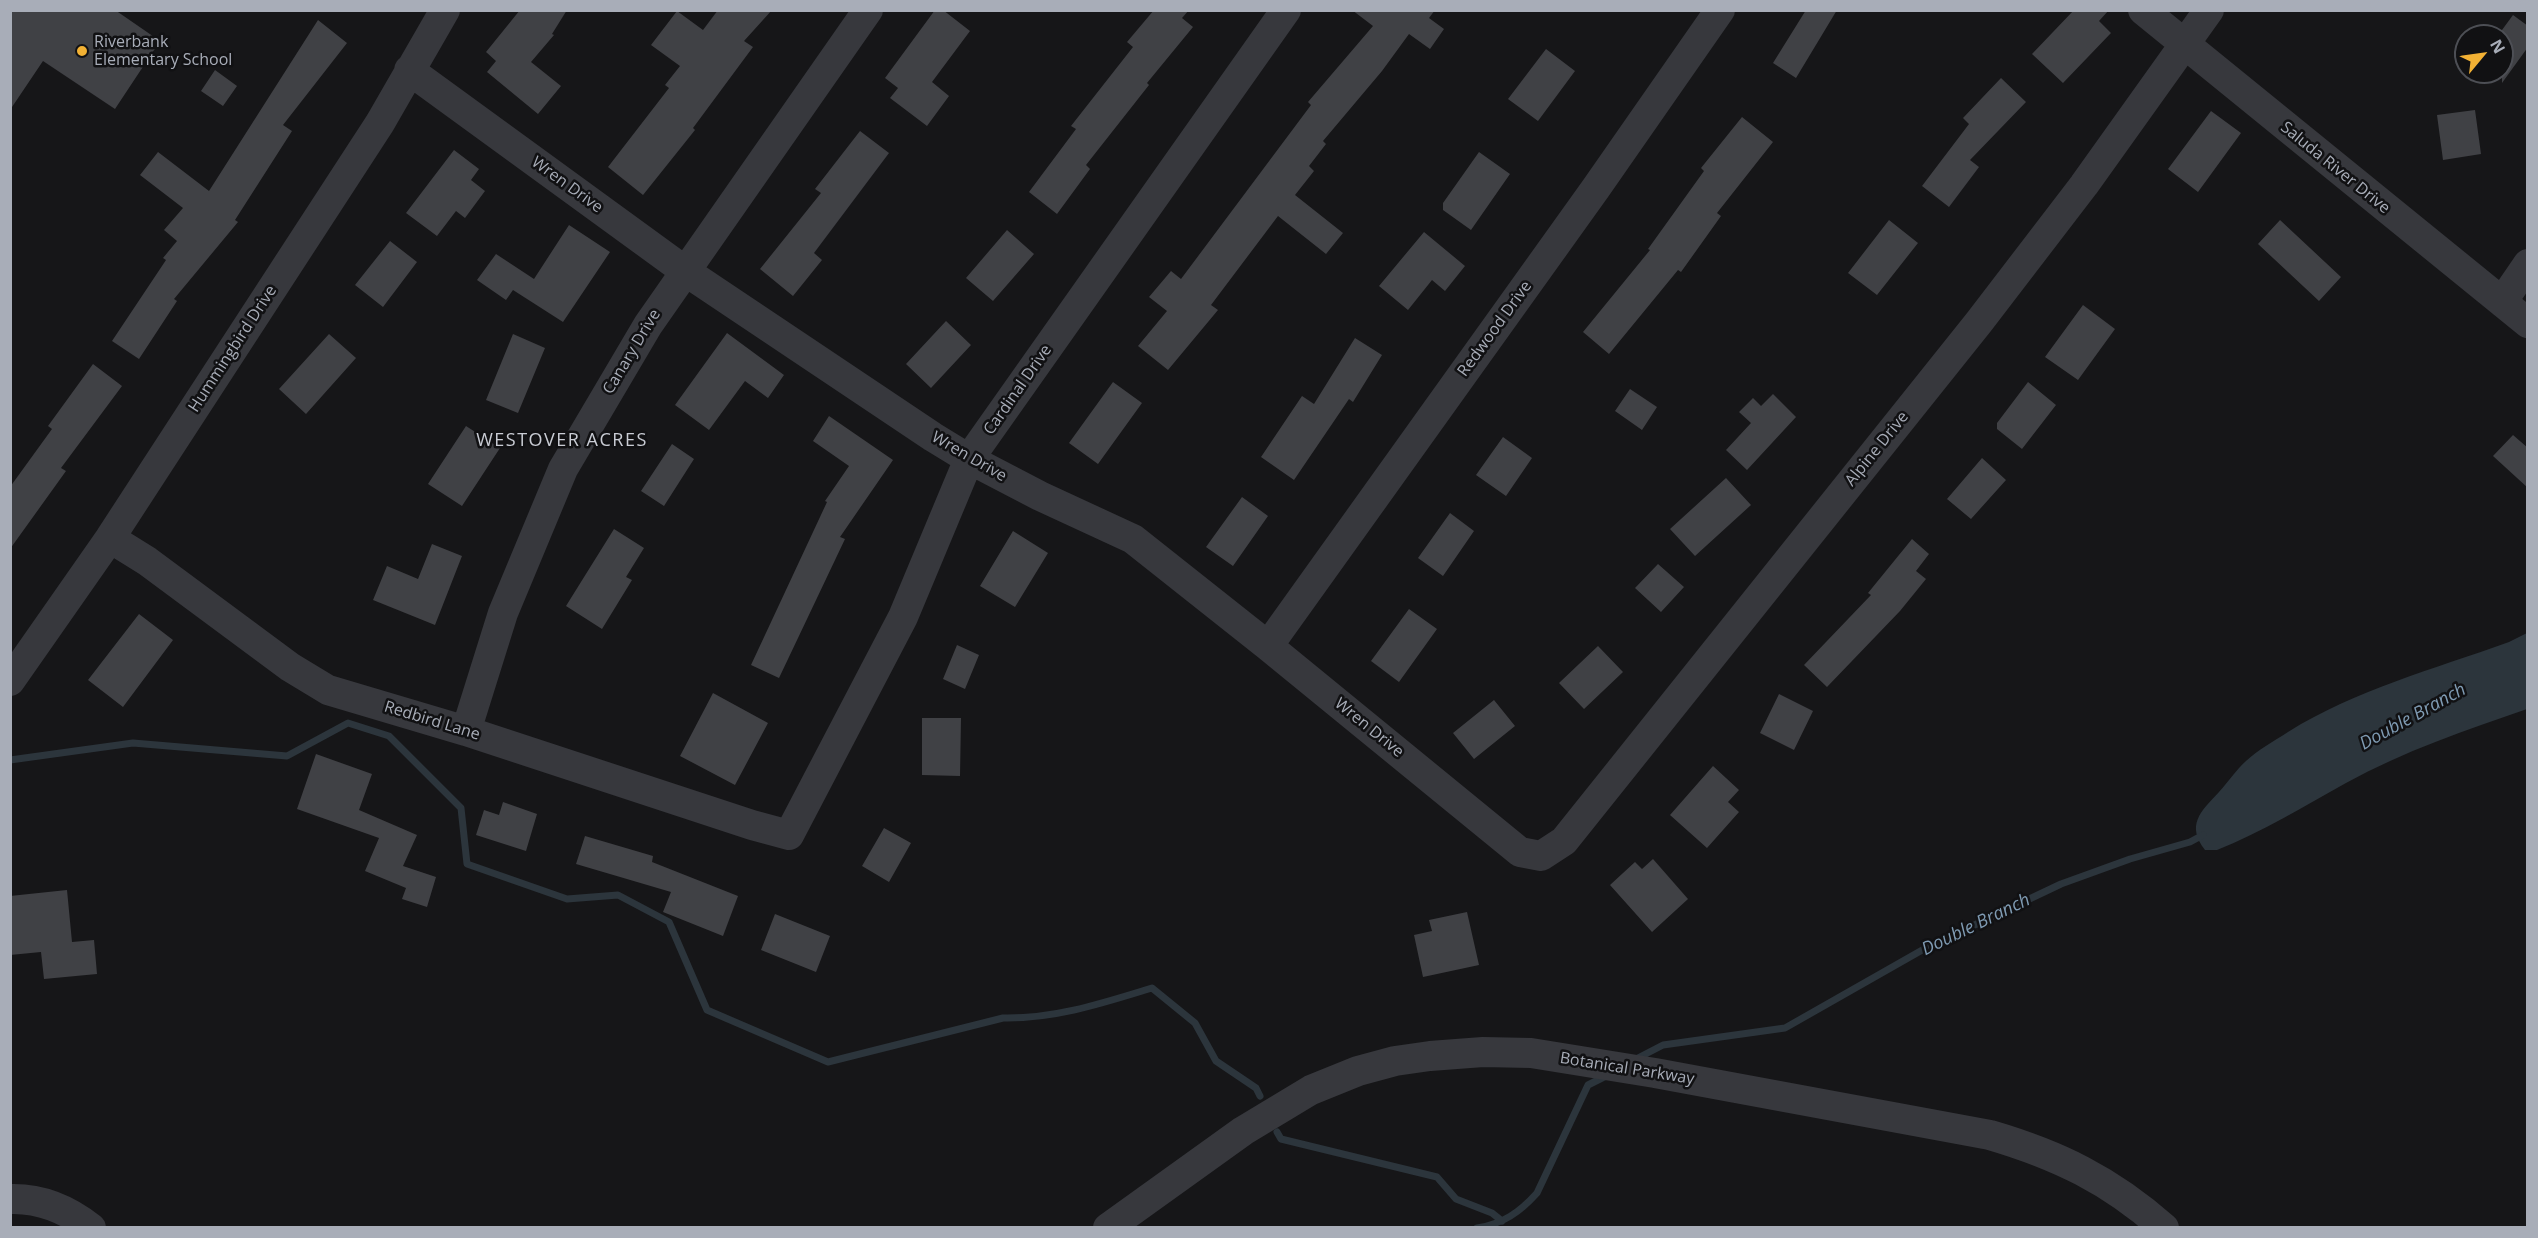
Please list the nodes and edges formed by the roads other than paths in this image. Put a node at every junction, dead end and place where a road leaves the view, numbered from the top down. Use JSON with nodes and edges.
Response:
{"nodes":[{"id":1,"x":445,"y":10,"type":"edge"},
{"id":2,"x":868,"y":10,"type":"edge"},
{"id":3,"x":1286,"y":10,"type":"edge"},
{"id":4,"x":1720,"y":10,"type":"edge"},
{"id":5,"x":2143,"y":10,"type":"edge"},
{"id":6,"x":2209,"y":10,"type":"edge"},
{"id":7,"x":2185,"y":46,"type":"junction"},
{"id":8,"x":409,"y":70,"type":"junction"},
{"id":9,"x":2528,"y":264,"type":"edge"},
{"id":10,"x":685,"y":271,"type":"junction"},
{"id":11,"x":2502,"y":302,"type":"junction"},
{"id":12,"x":2528,"y":323,"type":"edge"},
{"id":13,"x":969,"y":459,"type":"junction"},
{"id":14,"x":110,"y":538,"type":"junction"},
{"id":15,"x":1268,"y":646,"type":"junction"},
{"id":16,"x":10,"y":681,"type":"edge"},
{"id":17,"x":466,"y":731,"type":"junction"},
{"id":18,"x":789,"y":835,"type":"joint"},
{"id":19,"x":1520,"y":852,"type":"joint"},
{"id":20,"x":10,"y":1199,"type":"edge"},
{"id":21,"x":91,"y":1227,"type":"edge"},
{"id":22,"x":1107,"y":1227,"type":"edge"},
{"id":23,"x":2164,"y":1227,"type":"edge"}],
"edges":[{"from":1,"to":8,"type":"street","name":"Hummingbird Drive"},
{"from":2,"to":10,"type":"street","name":"Canary Drive"},
{"from":3,"to":13,"type":"street","name":"Cardinal Drive"},
{"from":4,"to":15,"type":"street","name":"Redwood Drive"},
{"from":5,"to":7,"type":"street","name":"Saluda River Drive"},
{"from":6,"to":7,"type":"street","name":"Alpine Drive"},
{"from":7,"to":11,"type":"street","name":"Saluda River Drive"},
{"from":7,"to":19,"type":"street","name":"Alpine Drive"},
{"from":8,"to":10,"type":"street","name":"Wren Drive"},
{"from":8,"to":14,"type":"street","name":"Hummingbird Drive"},
{"from":9,"to":11,"type":"street"},
{"from":10,"to":13,"type":"street","name":"Wren Drive"},
{"from":10,"to":17,"type":"street","name":"Canary Drive"},
{"from":11,"to":12,"type":"street","name":"Saluda River Drive"},
{"from":13,"to":15,"type":"street","name":"Wren Drive"},
{"from":13,"to":18,"type":"street","name":"Cardinal Drive"},
{"from":14,"to":16,"type":"street","name":"Hummingbird Drive"},
{"from":14,"to":17,"type":"street","name":"Redbird Lane"},
{"from":15,"to":19,"type":"street","name":"Wren Drive"},
{"from":17,"to":18,"type":"street","name":"Redbird Lane"},
{"from":20,"to":21,"type":"street"},
{"from":22,"to":23,"type":"street","name":"Botanical Parkway"}]}
